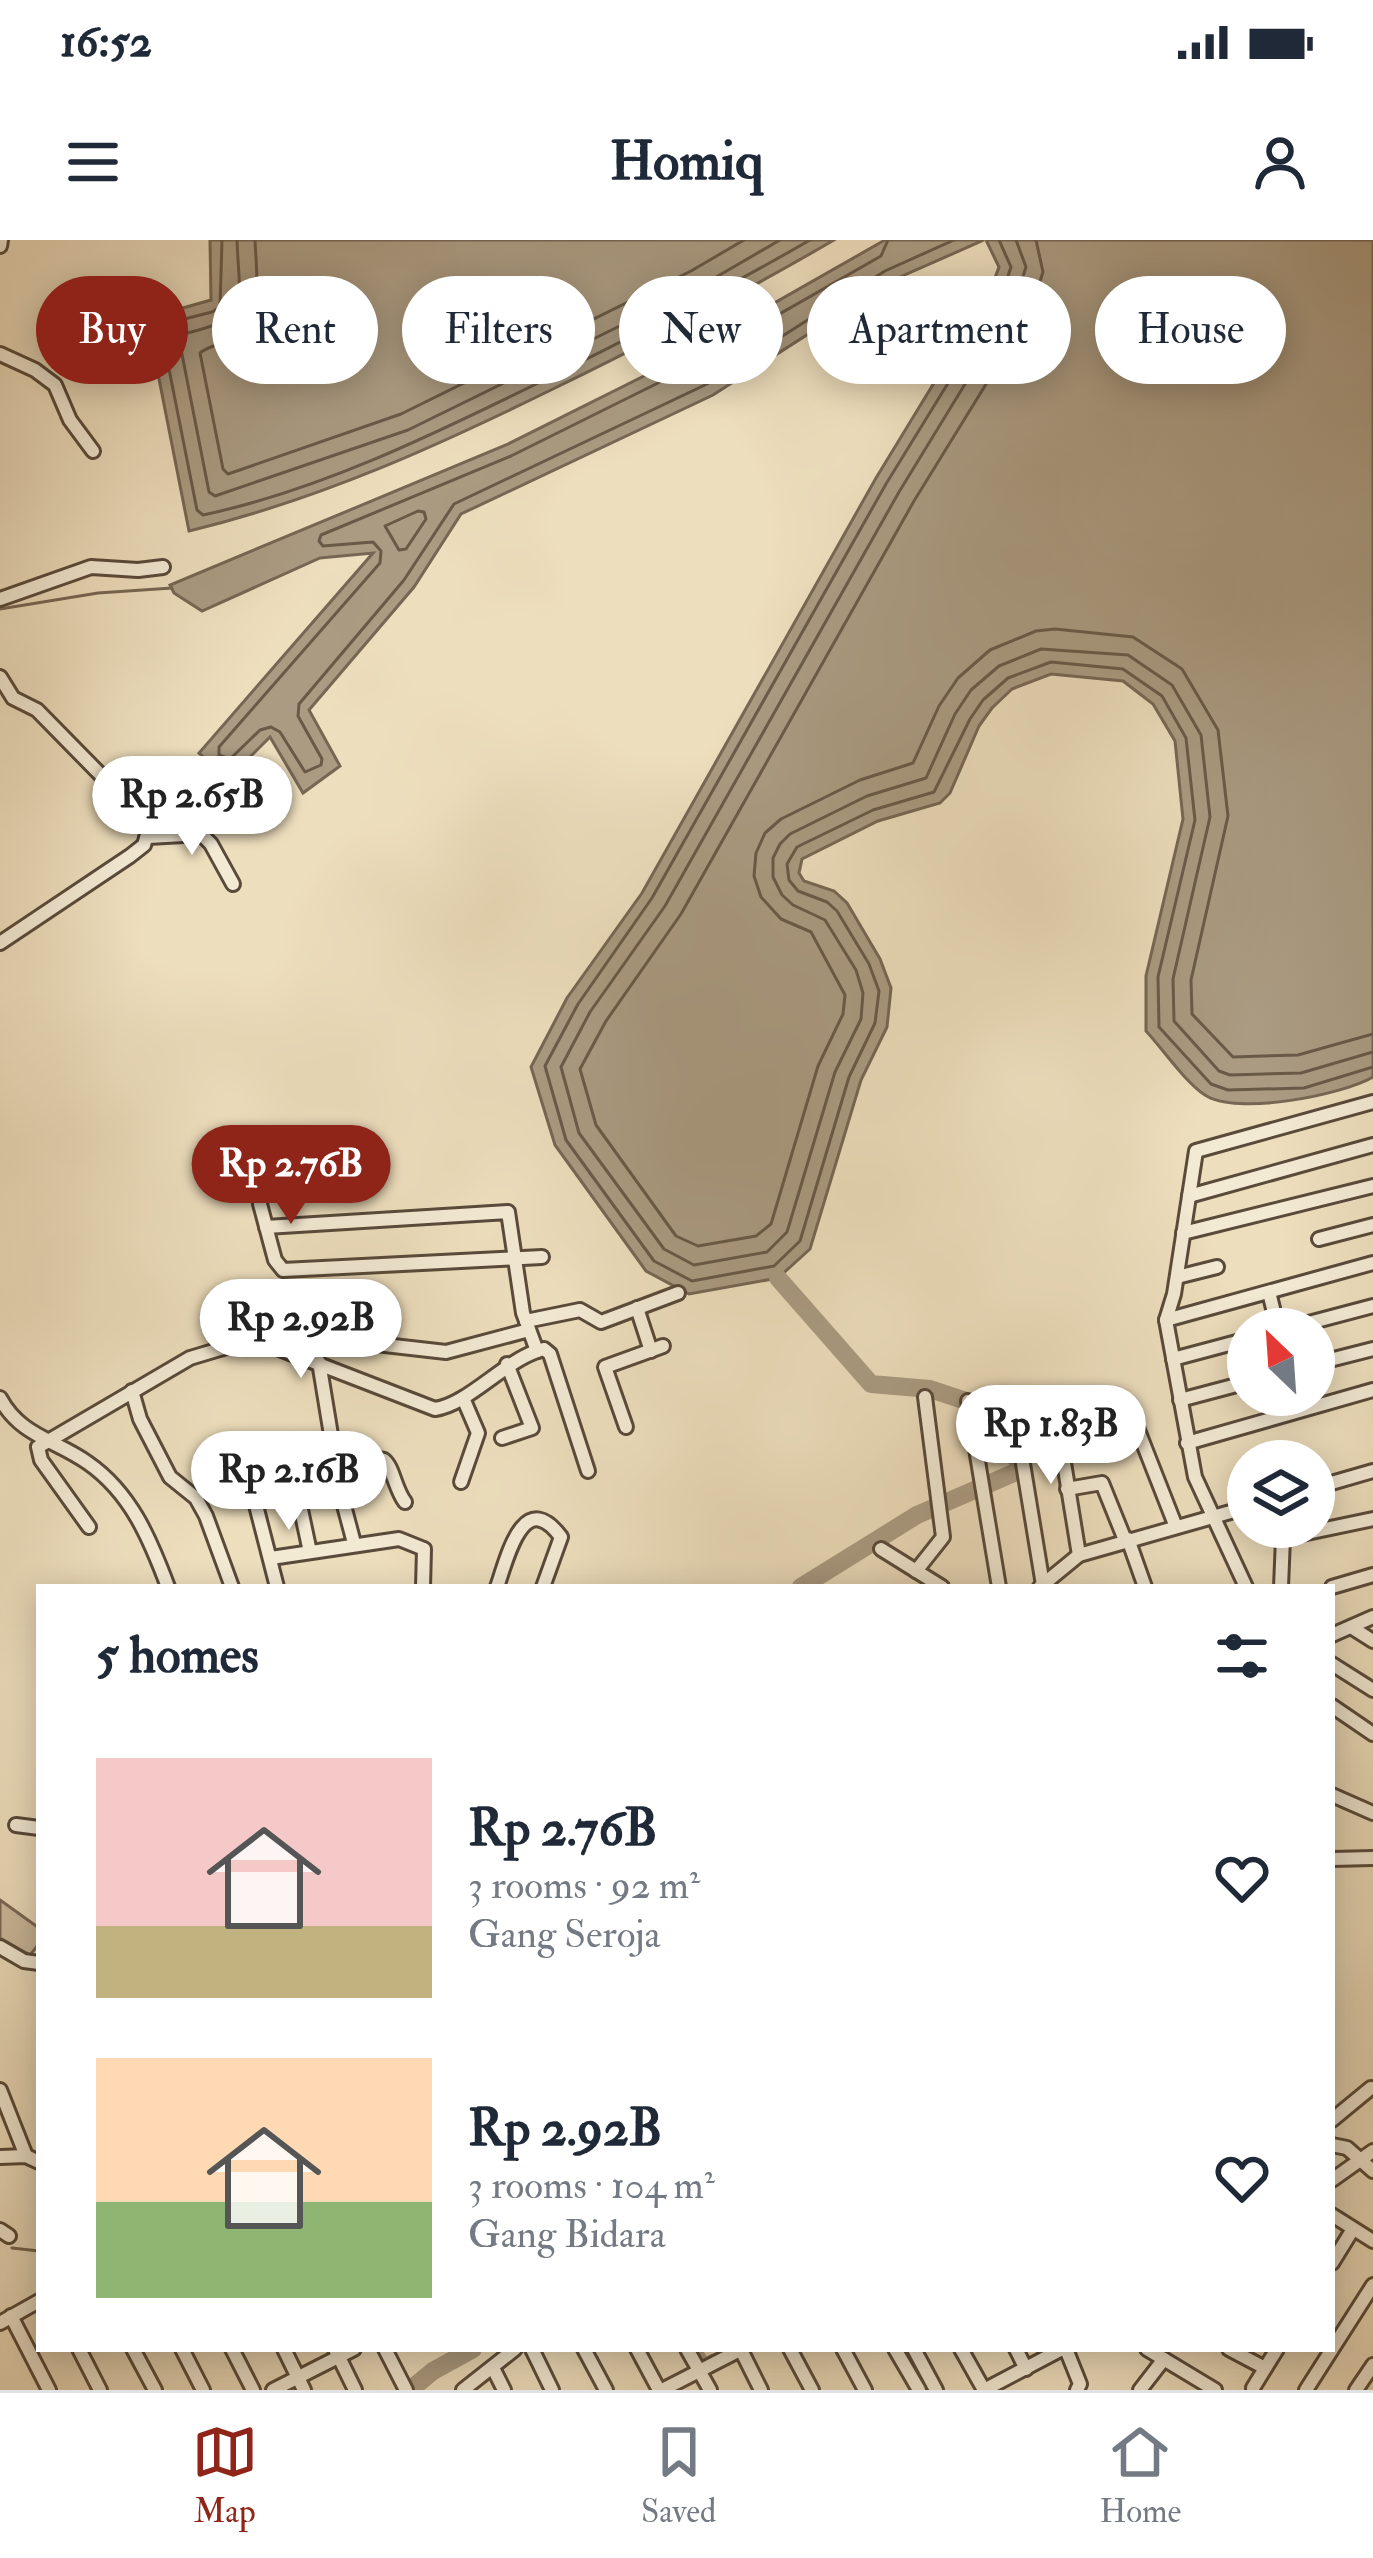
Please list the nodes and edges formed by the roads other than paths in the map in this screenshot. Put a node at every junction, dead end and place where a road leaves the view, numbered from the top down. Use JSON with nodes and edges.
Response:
{"nodes":[{"id":1,"x":0,"y":354,"type":"edge"},
{"id":2,"x":93,"y":451,"type":"dead end"},
{"id":3,"x":163,"y":566,"type":"dead end"},
{"id":4,"x":0,"y":599,"type":"edge"},
{"id":5,"x":0,"y":677,"type":"edge"},
{"id":6,"x":6,"y":701,"type":"edge"},
{"id":7,"x":148,"y":837,"type":"junction"},
{"id":8,"x":233,"y":884,"type":"dead end"},
{"id":9,"x":0,"y":943,"type":"edge"},
{"id":10,"x":1373,"y":1102,"type":"edge"},
{"id":11,"x":1373,"y":1145,"type":"edge"},
{"id":12,"x":1373,"y":1186,"type":"edge"},
{"id":13,"x":1189,"y":1196,"type":"junction"},
{"id":14,"x":260,"y":1204,"type":"dead end"},
{"id":15,"x":1373,"y":1225,"type":"edge"},
{"id":16,"x":266,"y":1227,"type":"junction"},
{"id":17,"x":1183,"y":1233,"type":"junction"},
{"id":18,"x":1319,"y":1240,"type":"dead end"},
{"id":19,"x":542,"y":1257,"type":"dead end"},
{"id":20,"x":515,"y":1258,"type":"junction"},
{"id":21,"x":1373,"y":1263,"type":"edge"},
{"id":22,"x":1217,"y":1267,"type":"dead end"},
{"id":23,"x":1177,"y":1277,"type":"junction"},
{"id":24,"x":678,"y":1292,"type":"dead end"},
{"id":25,"x":1269,"y":1292,"type":"junction"},
{"id":26,"x":1373,"y":1306,"type":"edge"},
{"id":27,"x":637,"y":1308,"type":"junction"},
{"id":28,"x":1275,"y":1308,"type":"edge"},
{"id":29,"x":1335,"y":1316,"type":"edge"},
{"id":30,"x":1166,"y":1320,"type":"junction"},
{"id":31,"x":528,"y":1326,"type":"junction"},
{"id":32,"x":489,"y":1342,"type":"junction"},
{"id":33,"x":376,"y":1344,"type":"dead end"},
{"id":34,"x":1227,"y":1345,"type":"edge"},
{"id":35,"x":1373,"y":1349,"type":"edge"},
{"id":36,"x":537,"y":1352,"type":"junction"},
{"id":37,"x":1173,"y":1359,"type":"junction"},
{"id":38,"x":1335,"y":1359,"type":"edge"},
{"id":39,"x":319,"y":1362,"type":"junction"},
{"id":40,"x":504,"y":1366,"type":"junction"},
{"id":41,"x":1227,"y":1388,"type":"edge"},
{"id":42,"x":1373,"y":1390,"type":"edge"},
{"id":43,"x":132,"y":1391,"type":"junction"},
{"id":44,"x":925,"y":1397,"type":"dead end"},
{"id":45,"x":1012,"y":1397,"type":"dead end"},
{"id":46,"x":0,"y":1398,"type":"edge"},
{"id":47,"x":463,"y":1398,"type":"junction"},
{"id":48,"x":1180,"y":1400,"type":"junction"},
{"id":49,"x":968,"y":1401,"type":"dead end"},
{"id":50,"x":1054,"y":1401,"type":"dead end"},
{"id":51,"x":1335,"y":1401,"type":"edge"},
{"id":52,"x":1282,"y":1416,"type":"edge"},
{"id":53,"x":1134,"y":1420,"type":"dead end"},
{"id":54,"x":626,"y":1427,"type":"dead end"},
{"id":55,"x":502,"y":1438,"type":"dead end"},
{"id":56,"x":44,"y":1441,"type":"junction"},
{"id":57,"x":1186,"y":1443,"type":"junction"},
{"id":58,"x":332,"y":1453,"type":"junction"},
{"id":59,"x":290,"y":1458,"type":"junction"},
{"id":60,"x":588,"y":1471,"type":"dead end"},
{"id":61,"x":1373,"y":1471,"type":"edge"},
{"id":62,"x":461,"y":1482,"type":"dead end"},
{"id":63,"x":1335,"y":1482,"type":"edge"},
{"id":64,"x":1067,"y":1489,"type":"junction"},
{"id":65,"x":405,"y":1502,"type":"dead end"},
{"id":66,"x":1227,"y":1512,"type":"edge"},
{"id":67,"x":1212,"y":1516,"type":"junction"},
{"id":68,"x":1373,"y":1519,"type":"edge"},
{"id":69,"x":1335,"y":1524,"type":"edge"},
{"id":70,"x":89,"y":1527,"type":"dead end"},
{"id":71,"x":1176,"y":1527,"type":"junction"},
{"id":72,"x":1126,"y":1540,"type":"junction"},
{"id":73,"x":354,"y":1543,"type":"junction"},
{"id":74,"x":1280,"y":1548,"type":"edge"},
{"id":75,"x":881,"y":1549,"type":"dead end"},
{"id":76,"x":310,"y":1552,"type":"junction"},
{"id":77,"x":1079,"y":1556,"type":"junction"},
{"id":78,"x":271,"y":1558,"type":"junction"},
{"id":79,"x":916,"y":1571,"type":"junction"},
{"id":80,"x":1373,"y":1575,"type":"edge"},
{"id":81,"x":167,"y":1584,"type":"edge"},
{"id":82,"x":231,"y":1584,"type":"edge"},
{"id":83,"x":276,"y":1584,"type":"edge"},
{"id":84,"x":424,"y":1584,"type":"edge"},
{"id":85,"x":498,"y":1584,"type":"edge"},
{"id":86,"x":544,"y":1584,"type":"edge"},
{"id":87,"x":937,"y":1584,"type":"edge"},
{"id":88,"x":998,"y":1584,"type":"edge"},
{"id":89,"x":1041,"y":1584,"type":"edge"},
{"id":90,"x":1044,"y":1584,"type":"edge"},
{"id":91,"x":1144,"y":1584,"type":"edge"},
{"id":92,"x":1245,"y":1584,"type":"edge"},
{"id":93,"x":1281,"y":1584,"type":"edge"},
{"id":94,"x":1335,"y":1586,"type":"edge"},
{"id":95,"x":1373,"y":1617,"type":"edge"},
{"id":96,"x":1351,"y":1628,"type":"junction"},
{"id":97,"x":1335,"y":1634,"type":"edge"},
{"id":98,"x":1373,"y":1641,"type":"edge"},
{"id":99,"x":1335,"y":1666,"type":"edge"},
{"id":100,"x":1373,"y":1690,"type":"edge"},
{"id":101,"x":1335,"y":1708,"type":"edge"},
{"id":102,"x":1373,"y":1734,"type":"edge"},
{"id":103,"x":1335,"y":1797,"type":"edge"},
{"id":104,"x":1373,"y":1813,"type":"edge"},
{"id":105,"x":16,"y":1825,"type":"dead end"},
{"id":106,"x":36,"y":1828,"type":"edge"},
{"id":107,"x":1335,"y":1856,"type":"edge"},
{"id":108,"x":1373,"y":1858,"type":"edge"},
{"id":109,"x":0,"y":1947,"type":"edge"},
{"id":110,"x":36,"y":1963,"type":"edge"},
{"id":111,"x":1371,"y":2088,"type":"edge"},
{"id":112,"x":2,"y":2100,"type":"edge"},
{"id":113,"x":1335,"y":2118,"type":"edge"},
{"id":114,"x":1335,"y":2146,"type":"edge"},
{"id":115,"x":1368,"y":2155,"type":"edge"},
{"id":116,"x":0,"y":2157,"type":"edge"},
{"id":117,"x":32,"y":2159,"type":"edge"},
{"id":118,"x":1373,"y":2171,"type":"edge"},
{"id":119,"x":1335,"y":2178,"type":"edge"},
{"id":120,"x":1335,"y":2217,"type":"edge"},
{"id":121,"x":1353,"y":2229,"type":"junction"},
{"id":122,"x":1373,"y":2241,"type":"edge"},
{"id":123,"x":1335,"y":2258,"type":"edge"},
{"id":124,"x":1373,"y":2285,"type":"edge"},
{"id":125,"x":36,"y":2303,"type":"edge"},
{"id":126,"x":5,"y":2319,"type":"edge"},
{"id":127,"x":1335,"y":2345,"type":"edge"},
{"id":128,"x":81,"y":2352,"type":"edge"},
{"id":129,"x":136,"y":2352,"type":"edge"},
{"id":130,"x":184,"y":2352,"type":"edge"},
{"id":131,"x":234,"y":2352,"type":"edge"},
{"id":132,"x":285,"y":2352,"type":"edge"},
{"id":133,"x":387,"y":2352,"type":"edge"},
{"id":134,"x":512,"y":2352,"type":"edge"},
{"id":135,"x":533,"y":2352,"type":"edge"},
{"id":136,"x":586,"y":2352,"type":"edge"},
{"id":137,"x":639,"y":2352,"type":"edge"},
{"id":138,"x":689,"y":2352,"type":"edge"},
{"id":139,"x":732,"y":2352,"type":"edge"},
{"id":140,"x":792,"y":2352,"type":"edge"},
{"id":141,"x":845,"y":2352,"type":"edge"},
{"id":142,"x":897,"y":2352,"type":"edge"},
{"id":143,"x":916,"y":2352,"type":"edge"},
{"id":144,"x":963,"y":2352,"type":"edge"},
{"id":145,"x":1018,"y":2352,"type":"edge"},
{"id":146,"x":1058,"y":2352,"type":"edge"},
{"id":147,"x":1065,"y":2352,"type":"edge"},
{"id":148,"x":1153,"y":2352,"type":"edge"},
{"id":149,"x":1235,"y":2352,"type":"edge"},
{"id":150,"x":1275,"y":2352,"type":"edge"},
{"id":151,"x":1330,"y":2352,"type":"edge"},
{"id":152,"x":338,"y":2353,"type":"edge"},
{"id":153,"x":1164,"y":2359,"type":"junction"},
{"id":154,"x":1373,"y":2365,"type":"edge"},
{"id":155,"x":493,"y":2368,"type":"junction"},
{"id":156,"x":1026,"y":2368,"type":"junction"},
{"id":157,"x":1265,"y":2368,"type":"junction"},
{"id":158,"x":699,"y":2370,"type":"junction"},
{"id":159,"x":301,"y":2385,"type":"edge"},
{"id":160,"x":1197,"y":2385,"type":"edge"},
{"id":161,"x":49,"y":2390,"type":"edge"},
{"id":162,"x":100,"y":2390,"type":"edge"},
{"id":163,"x":155,"y":2390,"type":"edge"},
{"id":164,"x":203,"y":2390,"type":"edge"},
{"id":165,"x":253,"y":2390,"type":"edge"},
{"id":166,"x":273,"y":2390,"type":"edge"},
{"id":167,"x":356,"y":2390,"type":"edge"},
{"id":168,"x":406,"y":2390,"type":"edge"},
{"id":169,"x":464,"y":2390,"type":"edge"},
{"id":170,"x":504,"y":2390,"type":"edge"},
{"id":171,"x":552,"y":2390,"type":"edge"},
{"id":172,"x":606,"y":2390,"type":"edge"},
{"id":173,"x":661,"y":2390,"type":"edge"},
{"id":174,"x":710,"y":2390,"type":"edge"},
{"id":175,"x":761,"y":2390,"type":"edge"},
{"id":176,"x":812,"y":2390,"type":"edge"},
{"id":177,"x":865,"y":2390,"type":"edge"},
{"id":178,"x":919,"y":2390,"type":"edge"},
{"id":179,"x":936,"y":2390,"type":"edge"},
{"id":180,"x":984,"y":2390,"type":"edge"},
{"id":181,"x":1076,"y":2390,"type":"edge"},
{"id":182,"x":1140,"y":2390,"type":"edge"},
{"id":183,"x":1216,"y":2390,"type":"edge"},
{"id":184,"x":1253,"y":2390,"type":"edge"},
{"id":185,"x":1306,"y":2390,"type":"edge"},
{"id":186,"x":1356,"y":2390,"type":"edge"}],
"edges":[{"from":1,"to":2,"type":"street"},
{"from":3,"to":4,"type":"street"},
{"from":5,"to":6,"type":"street"},
{"from":6,"to":7,"type":"street"},
{"from":7,"to":8,"type":"street"},
{"from":7,"to":9,"type":"street"},
{"from":10,"to":13,"type":"street"},
{"from":11,"to":13,"type":"street"},
{"from":12,"to":17,"type":"street"},
{"from":13,"to":17,"type":"street"},
{"from":14,"to":16,"type":"street"},
{"from":15,"to":18,"type":"street"},
{"from":16,"to":20,"type":"street"},
{"from":16,"to":20,"type":"street"},
{"from":17,"to":23,"type":"street"},
{"from":19,"to":20,"type":"street"},
{"from":20,"to":31,"type":"street"},
{"from":21,"to":25,"type":"street"},
{"from":22,"to":23,"type":"street"},
{"from":23,"to":30,"type":"street"},
{"from":24,"to":27,"type":"street"},
{"from":25,"to":28,"type":"street"},
{"from":25,"to":30,"type":"street"},
{"from":26,"to":29,"type":"street"},
{"from":27,"to":31,"type":"street"},
{"from":27,"to":54,"type":"street"},
{"from":30,"to":37,"type":"street"},
{"from":31,"to":32,"type":"street"},
{"from":31,"to":36,"type":"street"},
{"from":32,"to":33,"type":"street"},
{"from":32,"to":40,"type":"street"},
{"from":34,"to":37,"type":"street"},
{"from":35,"to":38,"type":"street"},
{"from":36,"to":40,"type":"street"},
{"from":36,"to":60,"type":"street"},
{"from":37,"to":48,"type":"street"},
{"from":39,"to":43,"type":"street"},
{"from":39,"to":47,"type":"street"},
{"from":39,"to":58,"type":"street"},
{"from":40,"to":47,"type":"street"},
{"from":40,"to":55,"type":"street"},
{"from":41,"to":48,"type":"street"},
{"from":42,"to":51,"type":"street"},
{"from":43,"to":56,"type":"street"},
{"from":43,"to":82,"type":"street"},
{"from":44,"to":79,"type":"street"},
{"from":45,"to":89,"type":"street"},
{"from":46,"to":56,"type":"street"},
{"from":47,"to":62,"type":"street"},
{"from":48,"to":57,"type":"street"},
{"from":49,"to":88,"type":"street"},
{"from":50,"to":64,"type":"street"},
{"from":52,"to":57,"type":"street"},
{"from":53,"to":71,"type":"street"},
{"from":56,"to":70,"type":"street"},
{"from":56,"to":81,"type":"street"},
{"from":57,"to":67,"type":"street"},
{"from":58,"to":59,"type":"street"},
{"from":58,"to":65,"type":"street"},
{"from":58,"to":73,"type":"street"},
{"from":59,"to":76,"type":"street"},
{"from":59,"to":78,"type":"street"},
{"from":61,"to":63,"type":"street"},
{"from":64,"to":72,"type":"street"},
{"from":64,"to":77,"type":"street"},
{"from":66,"to":67,"type":"street"},
{"from":67,"to":71,"type":"street"},
{"from":67,"to":92,"type":"street"},
{"from":68,"to":69,"type":"street"},
{"from":71,"to":72,"type":"street"},
{"from":72,"to":77,"type":"street"},
{"from":72,"to":91,"type":"street"},
{"from":73,"to":76,"type":"street"},
{"from":73,"to":84,"type":"street"},
{"from":74,"to":93,"type":"street"},
{"from":75,"to":79,"type":"street"},
{"from":76,"to":78,"type":"street"},
{"from":77,"to":90,"type":"street"},
{"from":78,"to":83,"type":"street"},
{"from":79,"to":87,"type":"street"},
{"from":80,"to":94,"type":"street"},
{"from":85,"to":86,"type":"street"},
{"from":95,"to":96,"type":"street"},
{"from":96,"to":97,"type":"street"},
{"from":96,"to":98,"type":"street"},
{"from":99,"to":100,"type":"street"},
{"from":101,"to":102,"type":"street"},
{"from":103,"to":104,"type":"street"},
{"from":105,"to":106,"type":"street"},
{"from":107,"to":108,"type":"street"},
{"from":109,"to":110,"type":"street"},
{"from":111,"to":113,"type":"street"},
{"from":112,"to":117,"type":"street"},
{"from":114,"to":115,"type":"street"},
{"from":115,"to":118,"type":"street"},
{"from":115,"to":119,"type":"street"},
{"from":116,"to":117,"type":"street"},
{"from":120,"to":121,"type":"street"},
{"from":121,"to":122,"type":"street"},
{"from":121,"to":123,"type":"street"},
{"from":124,"to":127,"type":"street"},
{"from":125,"to":126,"type":"street"},
{"from":126,"to":161,"type":"street"},
{"from":128,"to":162,"type":"street"},
{"from":129,"to":163,"type":"street"},
{"from":130,"to":164,"type":"street"},
{"from":131,"to":165,"type":"street"},
{"from":132,"to":159,"type":"street"},
{"from":133,"to":168,"type":"street"},
{"from":134,"to":155,"type":"street"},
{"from":135,"to":171,"type":"street"},
{"from":136,"to":172,"type":"street"},
{"from":137,"to":173,"type":"street"},
{"from":138,"to":158,"type":"street"},
{"from":139,"to":158,"type":"street"},
{"from":139,"to":175,"type":"street"},
{"from":140,"to":176,"type":"street"},
{"from":141,"to":177,"type":"street"},
{"from":142,"to":178,"type":"street"},
{"from":143,"to":179,"type":"street"},
{"from":144,"to":180,"type":"street"},
{"from":145,"to":156,"type":"street"},
{"from":146,"to":156,"type":"street"},
{"from":147,"to":181,"type":"street"},
{"from":148,"to":153,"type":"street"},
{"from":149,"to":157,"type":"street"},
{"from":150,"to":157,"type":"street"},
{"from":151,"to":185,"type":"street"},
{"from":152,"to":159,"type":"street"},
{"from":152,"to":167,"type":"street"},
{"from":153,"to":160,"type":"street"},
{"from":153,"to":182,"type":"street"},
{"from":154,"to":186,"type":"street"},
{"from":155,"to":169,"type":"street"},
{"from":155,"to":170,"type":"street"},
{"from":156,"to":180,"type":"street"},
{"from":157,"to":184,"type":"street"},
{"from":158,"to":173,"type":"street"},
{"from":158,"to":174,"type":"street"},
{"from":159,"to":166,"type":"street"},
{"from":160,"to":183,"type":"street"}]}
